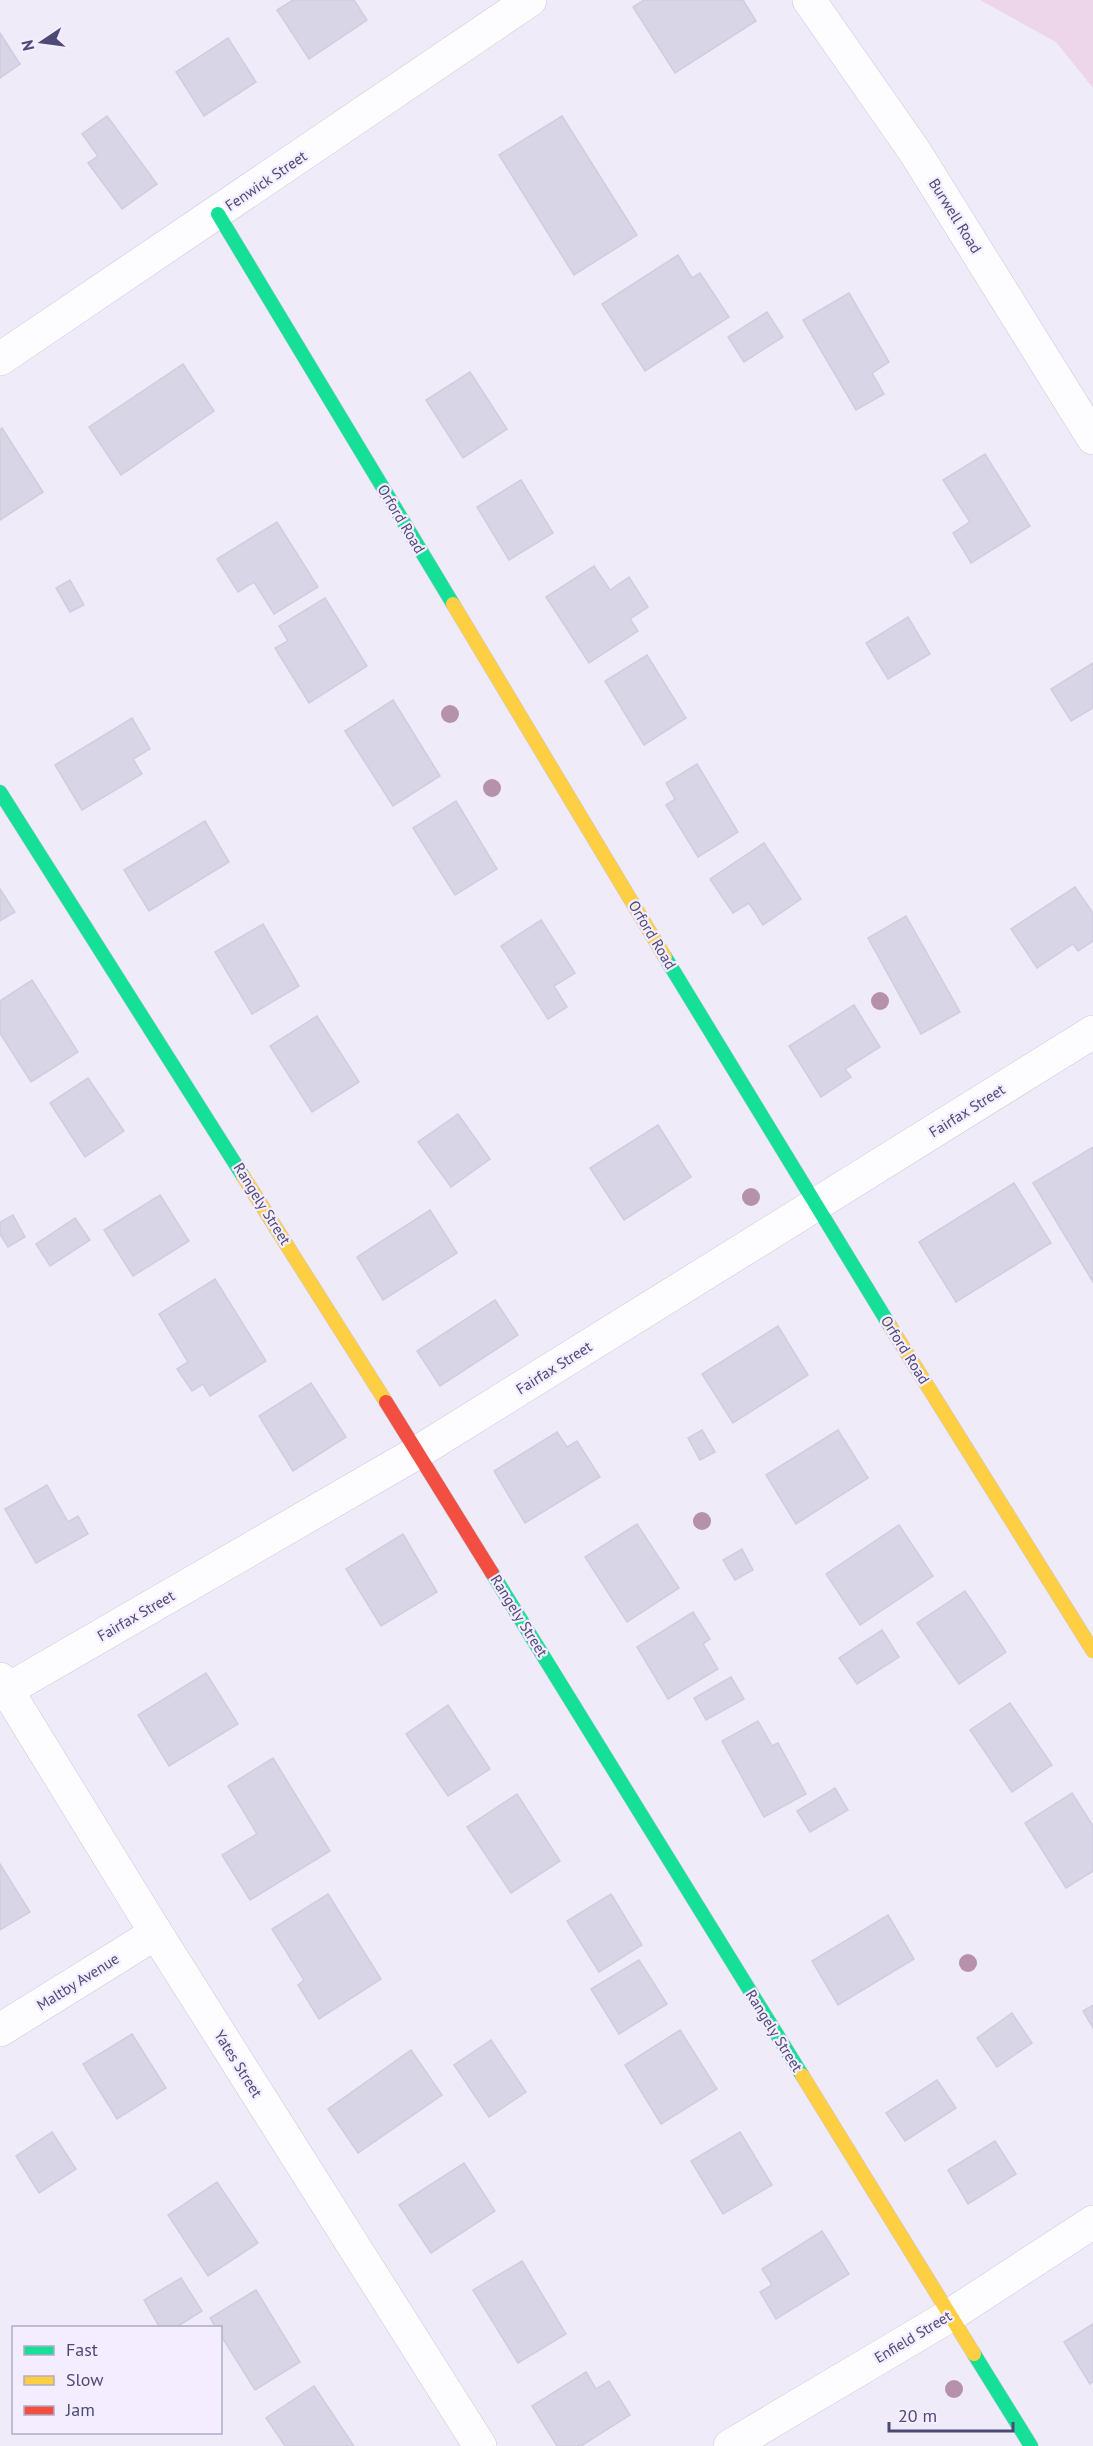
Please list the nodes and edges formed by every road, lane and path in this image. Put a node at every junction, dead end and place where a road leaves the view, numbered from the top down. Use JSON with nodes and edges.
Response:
{"nodes":[{"id":1,"x":530,"y":0,"type":"edge"},
{"id":2,"x":809,"y":0,"type":"edge"},
{"id":3,"x":218,"y":214,"type":"junction"},
{"id":4,"x":0,"y":359,"type":"edge"},
{"id":5,"x":1093,"y":438,"type":"edge"},
{"id":6,"x":0,"y":792,"type":"edge"},
{"id":7,"x":1093,"y":1032,"type":"edge"},
{"id":8,"x":815,"y":1206,"type":"junction"},
{"id":9,"x":418,"y":1452,"type":"junction"},
{"id":10,"x":1093,"y":1651,"type":"edge"},
{"id":11,"x":3,"y":1685,"type":"edge"},
{"id":12,"x":156,"y":1933,"type":"junction"},
{"id":13,"x":0,"y":2030,"type":"edge"},
{"id":14,"x":1093,"y":2222,"type":"edge"},
{"id":15,"x":949,"y":2316,"type":"junction"},
{"id":16,"x":480,"y":2446,"type":"edge"},
{"id":17,"x":730,"y":2446,"type":"edge"},
{"id":18,"x":1030,"y":2446,"type":"edge"}],
"edges":[{"from":1,"to":3,"type":"street","name":"Fenwick Street"},
{"from":2,"to":5,"type":"street","name":"Burwell Road"},
{"from":3,"to":4,"type":"street","name":"Fenwick Street"},
{"from":3,"to":8,"type":"street","name":"Orford Road"},
{"from":6,"to":9,"type":"street","name":"Rangely Street"},
{"from":7,"to":8,"type":"street","name":"Fairfax Street"},
{"from":8,"to":9,"type":"street","name":"Fairfax Street"},
{"from":8,"to":10,"type":"street","name":"Orford Road"},
{"from":9,"to":11,"type":"street","name":"Fairfax Street"},
{"from":9,"to":15,"type":"street","name":"Rangely Street"},
{"from":11,"to":12,"type":"street","name":"Yates Street"},
{"from":12,"to":13,"type":"street","name":"Maltby Avenue"},
{"from":12,"to":16,"type":"street","name":"Yates Street"},
{"from":14,"to":15,"type":"street","name":"Enfield Street"},
{"from":15,"to":17,"type":"street","name":"Enfield Street"},
{"from":15,"to":18,"type":"street","name":"Rangely Street"}]}
